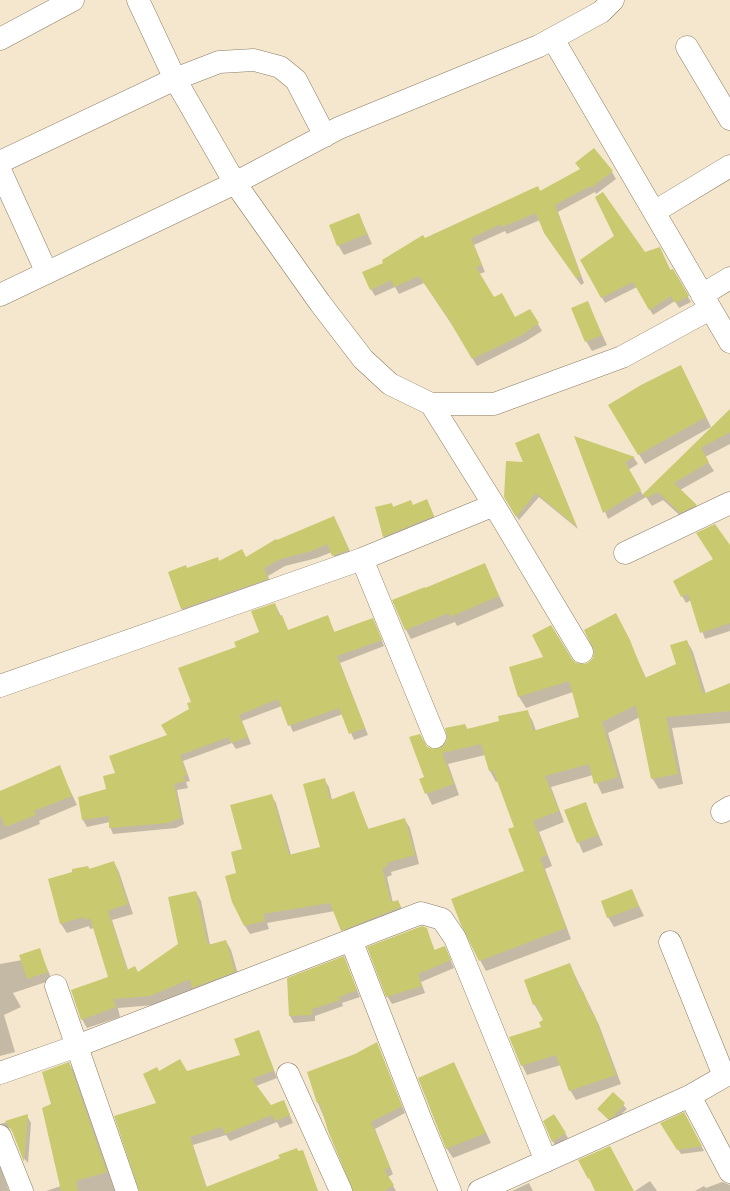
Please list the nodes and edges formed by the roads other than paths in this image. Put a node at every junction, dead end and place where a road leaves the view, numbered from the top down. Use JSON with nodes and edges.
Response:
{"nodes":[{"id":1,"x":73,"y":0,"type":"edge"},
{"id":2,"x":138,"y":0,"type":"edge"},
{"id":3,"x":613,"y":0,"type":"edge"},
{"id":4,"x":44,"y":7,"type":"edge"},
{"id":5,"x":0,"y":39,"type":"edge"},
{"id":6,"x":553,"y":39,"type":"junction"},
{"id":7,"x":687,"y":47,"type":"dead end"},
{"id":8,"x":176,"y":79,"type":"junction"},
{"id":9,"x":730,"y":119,"type":"edge"},
{"id":10,"x":325,"y":136,"type":"junction"},
{"id":11,"x":0,"y":162,"type":"edge"},
{"id":12,"x":730,"y":166,"type":"edge"},
{"id":13,"x":0,"y":170,"type":"edge"},
{"id":14,"x":235,"y":183,"type":"junction"},
{"id":15,"x":654,"y":212,"type":"junction"},
{"id":16,"x":47,"y":273,"type":"junction"},
{"id":17,"x":730,"y":278,"type":"edge"},
{"id":18,"x":0,"y":295,"type":"edge"},
{"id":19,"x":706,"y":302,"type":"junction"},
{"id":20,"x":730,"y":342,"type":"edge"},
{"id":21,"x":431,"y":404,"type":"junction"},
{"id":22,"x":730,"y":503,"type":"edge"},
{"id":23,"x":494,"y":505,"type":"junction"},
{"id":24,"x":625,"y":553,"type":"dead end"},
{"id":25,"x":362,"y":559,"type":"junction"},
{"id":26,"x":582,"y":652,"type":"dead end"},
{"id":27,"x":0,"y":686,"type":"edge"},
{"id":28,"x":435,"y":737,"type":"dead end"},
{"id":29,"x":351,"y":940,"type":"junction"},
{"id":30,"x":670,"y":942,"type":"dead end"},
{"id":31,"x":56,"y":986,"type":"dead end"},
{"id":32,"x":77,"y":1046,"type":"junction"},
{"id":33,"x":0,"y":1073,"type":"edge"},
{"id":34,"x":288,"y":1074,"type":"dead end"},
{"id":35,"x":727,"y":1075,"type":"edge"},
{"id":36,"x":690,"y":1096,"type":"junction"},
{"id":37,"x":0,"y":1136,"type":"edge"},
{"id":38,"x":546,"y":1161,"type":"junction"},
{"id":39,"x":730,"y":1172,"type":"edge"},
{"id":40,"x":22,"y":1191,"type":"edge"},
{"id":41,"x":127,"y":1191,"type":"edge"},
{"id":42,"x":341,"y":1191,"type":"edge"},
{"id":43,"x":450,"y":1191,"type":"edge"},
{"id":44,"x":479,"y":1191,"type":"edge"}],
"edges":[{"from":1,"to":4,"type":"street"},
{"from":2,"to":8,"type":"street"},
{"from":3,"to":6,"type":"street"},
{"from":4,"to":5,"type":"street"},
{"from":6,"to":10,"type":"street"},
{"from":6,"to":15,"type":"street"},
{"from":7,"to":9,"type":"street"},
{"from":8,"to":10,"type":"street"},
{"from":8,"to":11,"type":"street"},
{"from":8,"to":14,"type":"street"},
{"from":10,"to":14,"type":"street"},
{"from":12,"to":15,"type":"street"},
{"from":13,"to":16,"type":"street"},
{"from":14,"to":16,"type":"street"},
{"from":14,"to":21,"type":"street"},
{"from":15,"to":19,"type":"street"},
{"from":16,"to":18,"type":"street"},
{"from":17,"to":19,"type":"street"},
{"from":19,"to":20,"type":"street"},
{"from":19,"to":21,"type":"street"},
{"from":21,"to":23,"type":"street"},
{"from":22,"to":24,"type":"street"},
{"from":23,"to":25,"type":"street"},
{"from":23,"to":26,"type":"street"},
{"from":25,"to":27,"type":"street"},
{"from":25,"to":28,"type":"street"},
{"from":29,"to":32,"type":"street"},
{"from":29,"to":38,"type":"street"},
{"from":29,"to":43,"type":"street"},
{"from":30,"to":35,"type":"street"},
{"from":31,"to":32,"type":"street"},
{"from":32,"to":33,"type":"street"},
{"from":32,"to":41,"type":"street"},
{"from":34,"to":42,"type":"street"},
{"from":35,"to":36,"type":"street"},
{"from":36,"to":38,"type":"street"},
{"from":36,"to":39,"type":"street"},
{"from":37,"to":40,"type":"street"},
{"from":38,"to":44,"type":"street"}]}
